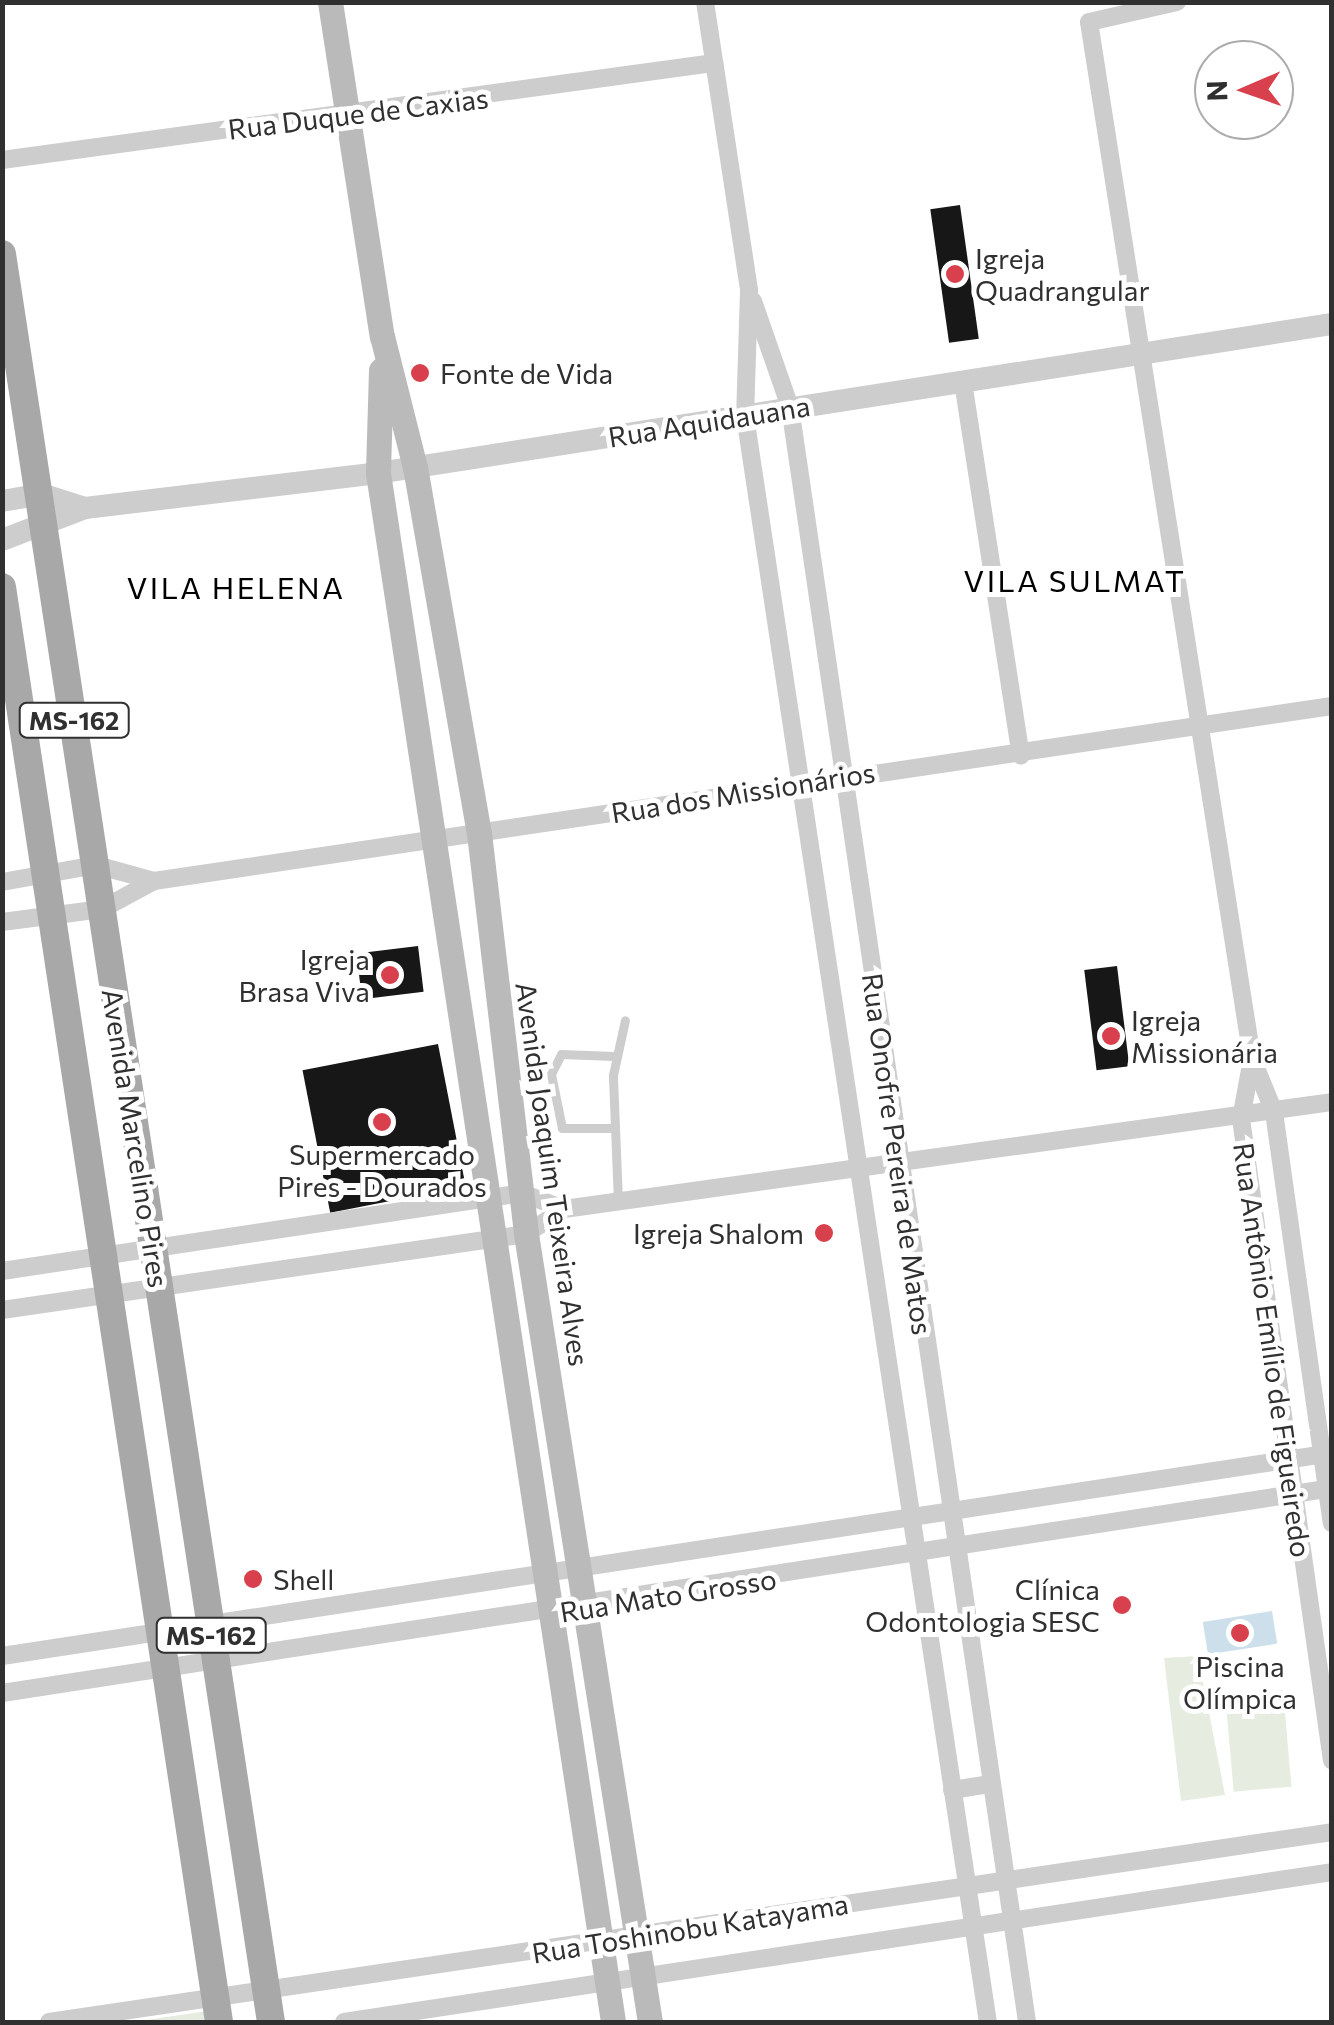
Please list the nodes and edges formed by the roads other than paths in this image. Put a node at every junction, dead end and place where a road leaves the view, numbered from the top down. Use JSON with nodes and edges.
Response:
{"nodes":[{"id":1,"x":330,"y":2,"type":"edge"},
{"id":2,"x":705,"y":2,"type":"edge"},
{"id":3,"x":1178,"y":2,"type":"edge"},
{"id":4,"x":714,"y":63,"type":"junction"},
{"id":5,"x":347,"y":110,"type":"junction"},
{"id":6,"x":2,"y":160,"type":"edge"},
{"id":7,"x":2,"y":254,"type":"edge"},
{"id":8,"x":749,"y":291,"type":"junction"},
{"id":9,"x":1332,"y":324,"type":"edge"},
{"id":10,"x":382,"y":336,"type":"junction"},
{"id":11,"x":1148,"y":356,"type":"junction"},
{"id":12,"x":962,"y":382,"type":"junction"},
{"id":13,"x":790,"y":407,"type":"junction"},
{"id":14,"x":746,"y":416,"type":"junction"},
{"id":15,"x":415,"y":467,"type":"junction"},
{"id":16,"x":378,"y":473,"type":"junction"},
{"id":17,"x":41,"y":494,"type":"junction"},
{"id":18,"x":2,"y":500,"type":"edge"},
{"id":19,"x":85,"y":508,"type":"junction"},
{"id":20,"x":46,"y":530,"type":"junction"},
{"id":21,"x":2,"y":540,"type":"edge"},
{"id":22,"x":2,"y":587,"type":"edge"},
{"id":23,"x":1332,"y":706,"type":"edge"},
{"id":24,"x":1204,"y":724,"type":"junction"},
{"id":25,"x":1021,"y":756,"type":"junction"},
{"id":26,"x":844,"y":774,"type":"junction"},
{"id":27,"x":806,"y":780,"type":"junction"},
{"id":28,"x":479,"y":834,"type":"junction"},
{"id":29,"x":438,"y":839,"type":"junction"},
{"id":30,"x":96,"y":866,"type":"junction"},
{"id":31,"x":47,"y":875,"type":"junction"},
{"id":32,"x":154,"y":881,"type":"junction"},
{"id":33,"x":2,"y":882,"type":"edge"},
{"id":34,"x":102,"y":909,"type":"junction"},
{"id":35,"x":53,"y":914,"type":"junction"},
{"id":36,"x":2,"y":922,"type":"edge"},
{"id":37,"x":624,"y":1020,"type":"dead end"},
{"id":38,"x":614,"y":1056,"type":"junction"},
{"id":39,"x":1252,"y":1058,"type":"junction"},
{"id":40,"x":1332,"y":1102,"type":"edge"},
{"id":41,"x":1274,"y":1112,"type":"junction"},
{"id":42,"x":1241,"y":1119,"type":"junction"},
{"id":43,"x":613,"y":1128,"type":"junction"},
{"id":44,"x":900,"y":1164,"type":"junction"},
{"id":45,"x":862,"y":1169,"type":"junction"},
{"id":46,"x":522,"y":1192,"type":"junction"},
{"id":47,"x":489,"y":1197,"type":"junction"},
{"id":48,"x":618,"y":1202,"type":"junction"},
{"id":49,"x":564,"y":1209,"type":"junction"},
{"id":50,"x":526,"y":1234,"type":"junction"},
{"id":51,"x":496,"y":1239,"type":"junction"},
{"id":52,"x":152,"y":1248,"type":"junction"},
{"id":53,"x":102,"y":1256,"type":"junction"},
{"id":54,"x":2,"y":1271,"type":"edge"},
{"id":55,"x":158,"y":1283,"type":"junction"},
{"id":56,"x":107,"y":1292,"type":"junction"},
{"id":57,"x":2,"y":1310,"type":"edge"},
{"id":58,"x":1327,"y":1454,"type":"edge"},
{"id":59,"x":1287,"y":1460,"type":"junction"},
{"id":60,"x":1329,"y":1488,"type":"edge"},
{"id":61,"x":1291,"y":1494,"type":"junction"},
{"id":62,"x":949,"y":1513,"type":"junction"},
{"id":63,"x":912,"y":1520,"type":"junction"},
{"id":64,"x":1332,"y":1522,"type":"edge"},
{"id":65,"x":954,"y":1548,"type":"junction"},
{"id":66,"x":917,"y":1556,"type":"junction"},
{"id":67,"x":580,"y":1572,"type":"junction"},
{"id":68,"x":545,"y":1577,"type":"junction"},
{"id":69,"x":586,"y":1608,"type":"junction"},
{"id":70,"x":551,"y":1613,"type":"junction"},
{"id":71,"x":210,"y":1625,"type":"junction"},
{"id":72,"x":160,"y":1631,"type":"junction"},
{"id":73,"x":2,"y":1656,"type":"edge"},
{"id":74,"x":215,"y":1660,"type":"junction"},
{"id":75,"x":165,"y":1667,"type":"junction"},
{"id":76,"x":2,"y":1693,"type":"edge"},
{"id":77,"x":1332,"y":1762,"type":"edge"},
{"id":78,"x":990,"y":1784,"type":"junction"},
{"id":79,"x":952,"y":1790,"type":"junction"},
{"id":80,"x":1332,"y":1832,"type":"edge"},
{"id":81,"x":1332,"y":1872,"type":"edge"},
{"id":82,"x":1005,"y":1881,"type":"junction"},
{"id":83,"x":967,"y":1887,"type":"junction"},
{"id":84,"x":1010,"y":1922,"type":"junction"},
{"id":85,"x":974,"y":1928,"type":"junction"},
{"id":86,"x":636,"y":1936,"type":"junction"},
{"id":87,"x":601,"y":1942,"type":"junction"},
{"id":88,"x":643,"y":1976,"type":"junction"},
{"id":89,"x":607,"y":1981,"type":"junction"},
{"id":90,"x":266,"y":1992,"type":"junction"},
{"id":91,"x":218,"y":2011,"type":"edge"},
{"id":92,"x":49,"y":2022,"type":"edge"},
{"id":93,"x":270,"y":2022,"type":"edge"},
{"id":94,"x":344,"y":2022,"type":"edge"},
{"id":95,"x":614,"y":2022,"type":"edge"},
{"id":96,"x":650,"y":2022,"type":"edge"},
{"id":97,"x":988,"y":2022,"type":"edge"},
{"id":98,"x":1027,"y":2022,"type":"edge"}],
"edges":[{"from":1,"to":5,"type":"main road","name":"Avenida Joaquim Teixeira Alves"},
{"from":2,"to":4,"type":"street","name":"Rua Onofre Pereira de Matos"},
{"from":3,"to":11,"type":"street","name":"Rua Antônio Emílio de Figueiredo"},
{"from":4,"to":5,"type":"street","name":"Rua Duque de Caxias"},
{"from":4,"to":8,"type":"street","name":"Rua Onofre Pereira de Matos"},
{"from":5,"to":6,"type":"street","name":"Rua Duque de Caxias"},
{"from":5,"to":10,"type":"main road","name":"Avenida Joaquim Teixeira Alves"},
{"from":7,"to":17,"type":"main road","name":"Avenida Marcelino Pires","number":"MS-162"},
{"from":8,"to":13,"type":"street","name":"Rua Onofre Pereira de Matos"},
{"from":8,"to":14,"type":"street","name":"Rua Onofre Pereira de Matos"},
{"from":9,"to":11,"type":"street","name":"Rua Aquidauana"},
{"from":10,"to":15,"type":"main road","name":"Avenida Joaquim Teixeira Alves"},
{"from":10,"to":16,"type":"main road","name":"Avenida Joaquim Teixeira Alves"},
{"from":11,"to":12,"type":"street","name":"Rua Aquidauana"},
{"from":11,"to":24,"type":"street","name":"Rua Antônio Emílio de Figueiredo"},
{"from":12,"to":13,"type":"street","name":"Rua Aquidauana"},
{"from":12,"to":25,"type":"street"},
{"from":13,"to":14,"type":"street","name":"Rua Aquidauana"},
{"from":13,"to":26,"type":"street","name":"Rua Onofre Pereira de Matos"},
{"from":14,"to":15,"type":"street","name":"Rua Aquidauana"},
{"from":14,"to":27,"type":"street","name":"Rua Onofre Pereira de Matos"},
{"from":15,"to":16,"type":"street","name":"Rua Aquidauana"},
{"from":15,"to":28,"type":"main road","name":"Avenida Joaquim Teixeira Alves"},
{"from":16,"to":19,"type":"street","name":"Rua Aquidauana"},
{"from":16,"to":29,"type":"main road","name":"Avenida Joaquim Teixeira Alves"},
{"from":17,"to":18,"type":"street","name":"Rua Aquidauana"},
{"from":17,"to":19,"type":"street","name":"Rua Aquidauana"},
{"from":17,"to":20,"type":"main road","name":"Avenida Marcelino Pires","number":"MS-162"},
{"from":19,"to":20,"type":"street","name":"Rua Aquidauana"},
{"from":20,"to":21,"type":"street","name":"Rua Aquidauana"},
{"from":20,"to":30,"type":"main road","name":"Avenida Marcelino Pires","number":"MS-162"},
{"from":22,"to":31,"type":"main road","name":"Avenida Marcelino Pires","number":"MS-162"},
{"from":23,"to":24,"type":"street","name":"Rua dos Missionários"},
{"from":24,"to":25,"type":"street","name":"Rua dos Missionários"},
{"from":24,"to":39,"type":"street","name":"Rua Antônio Emílio de Figueiredo"},
{"from":25,"to":26,"type":"street","name":"Rua dos Missionários"},
{"from":26,"to":27,"type":"street","name":"Rua dos Missionários"},
{"from":26,"to":44,"type":"street","name":"Rua Onofre Pereira de Matos"},
{"from":27,"to":28,"type":"street","name":"Rua dos Missionários"},
{"from":27,"to":45,"type":"street","name":"Rua Onofre Pereira de Matos"},
{"from":28,"to":29,"type":"street","name":"Rua dos Missionários"},
{"from":28,"to":46,"type":"main road","name":"Avenida Joaquim Teixeira Alves"},
{"from":29,"to":32,"type":"street","name":"Rua dos Missionários"},
{"from":29,"to":47,"type":"main road","name":"Avenida Joaquim Teixeira Alves"},
{"from":30,"to":31,"type":"street","name":"Rua dos Missionários"},
{"from":30,"to":32,"type":"street","name":"Rua dos Missionários"},
{"from":30,"to":34,"type":"main road","name":"Avenida Marcelino Pires","number":"MS-162"},
{"from":31,"to":33,"type":"street","name":"Rua dos Missionários"},
{"from":31,"to":35,"type":"main road","name":"Avenida Marcelino Pires","number":"MS-162"},
{"from":32,"to":34,"type":"street","name":"Rua dos Missionários"},
{"from":34,"to":35,"type":"street","name":"Rua dos Missionários"},
{"from":34,"to":52,"type":"main road","name":"Avenida Marcelino Pires","number":"MS-162"},
{"from":35,"to":36,"type":"street","name":"Rua dos Missionários"},
{"from":35,"to":53,"type":"main road","name":"Avenida Marcelino Pires","number":"MS-162"},
{"from":37,"to":38,"type":"lane"},
{"from":38,"to":43,"type":"lane"},
{"from":38,"to":43,"type":"lane"},
{"from":39,"to":41,"type":"street","name":"Rua Antônio Emílio de Figueiredo"},
{"from":39,"to":42,"type":"street","name":"Rua Antônio Emílio de Figueiredo"},
{"from":40,"to":41,"type":"street"},
{"from":41,"to":42,"type":"street"},
{"from":41,"to":58,"type":"street","name":"Rua Antônio Emílio de Figueiredo"},
{"from":42,"to":44,"type":"street"},
{"from":42,"to":59,"type":"street","name":"Rua Antônio Emílio de Figueiredo"},
{"from":43,"to":48,"type":"lane"},
{"from":44,"to":45,"type":"street"},
{"from":44,"to":62,"type":"street","name":"Rua Onofre Pereira de Matos"},
{"from":45,"to":48,"type":"street"},
{"from":45,"to":63,"type":"street","name":"Rua Onofre Pereira de Matos"},
{"from":46,"to":47,"type":"street"},
{"from":46,"to":49,"type":"street"},
{"from":46,"to":50,"type":"main road","name":"Avenida Joaquim Teixeira Alves"},
{"from":47,"to":51,"type":"main road","name":"Avenida Joaquim Teixeira Alves"},
{"from":47,"to":52,"type":"street"},
{"from":48,"to":49,"type":"street"},
{"from":49,"to":50,"type":"street"},
{"from":50,"to":51,"type":"street"},
{"from":50,"to":67,"type":"main road","name":"Avenida Joaquim Teixeira Alves"},
{"from":51,"to":55,"type":"street"},
{"from":51,"to":68,"type":"main road","name":"Avenida Joaquim Teixeira Alves"},
{"from":52,"to":53,"type":"street"},
{"from":52,"to":55,"type":"main road","name":"Avenida Marcelino Pires","number":"MS-162"},
{"from":53,"to":54,"type":"street"},
{"from":53,"to":56,"type":"main road","name":"Avenida Marcelino Pires","number":"MS-162"},
{"from":55,"to":56,"type":"street"},
{"from":55,"to":71,"type":"main road","name":"Avenida Marcelino Pires","number":"MS-162"},
{"from":56,"to":57,"type":"street"},
{"from":56,"to":72,"type":"main road","name":"Avenida Marcelino Pires","number":"MS-162"},
{"from":58,"to":59,"type":"street","name":"Rua Mato Grosso"},
{"from":58,"to":60,"type":"street","name":"Rua Antônio Emílio de Figueiredo"},
{"from":59,"to":61,"type":"street","name":"Rua Antônio Emílio de Figueiredo"},
{"from":59,"to":62,"type":"street","name":"Rua Mato Grosso"},
{"from":60,"to":61,"type":"street","name":"Rua Mato Grosso"},
{"from":60,"to":64,"type":"street","name":"Rua Antônio Emílio de Figueiredo"},
{"from":61,"to":65,"type":"street","name":"Rua Mato Grosso"},
{"from":61,"to":77,"type":"street","name":"Rua Antônio Emílio de Figueiredo"},
{"from":62,"to":63,"type":"street","name":"Rua Mato Grosso"},
{"from":62,"to":65,"type":"street","name":"Rua Onofre Pereira de Matos"},
{"from":63,"to":66,"type":"street","name":"Rua Onofre Pereira de Matos"},
{"from":63,"to":67,"type":"street","name":"Rua Mato Grosso"},
{"from":65,"to":66,"type":"street","name":"Rua Mato Grosso"},
{"from":65,"to":78,"type":"street","name":"Rua Onofre Pereira de Matos"},
{"from":66,"to":69,"type":"street","name":"Rua Mato Grosso"},
{"from":66,"to":79,"type":"street","name":"Rua Onofre Pereira de Matos"},
{"from":67,"to":68,"type":"street","name":"Rua Mato Grosso"},
{"from":67,"to":69,"type":"main road","name":"Avenida Joaquim Teixeira Alves"},
{"from":68,"to":70,"type":"main road","name":"Avenida Joaquim Teixeira Alves"},
{"from":68,"to":71,"type":"street","name":"Rua Mato Grosso"},
{"from":69,"to":70,"type":"street","name":"Rua Mato Grosso"},
{"from":69,"to":86,"type":"main road","name":"Avenida Joaquim Teixeira Alves"},
{"from":70,"to":74,"type":"street","name":"Rua Mato Grosso"},
{"from":70,"to":87,"type":"main road","name":"Avenida Joaquim Teixeira Alves"},
{"from":71,"to":72,"type":"street","name":"Rua Mato Grosso"},
{"from":71,"to":74,"type":"main road","name":"Avenida Marcelino Pires","number":"MS-162"},
{"from":72,"to":73,"type":"street","name":"Rua Mato Grosso"},
{"from":72,"to":75,"type":"main road","name":"Avenida Marcelino Pires","number":"MS-162"},
{"from":74,"to":75,"type":"street","name":"Rua Mato Grosso"},
{"from":74,"to":90,"type":"main road","name":"Avenida Marcelino Pires","number":"MS-162"},
{"from":75,"to":76,"type":"street","name":"Rua Mato Grosso"},
{"from":75,"to":91,"type":"main road","name":"Avenida Marcelino Pires","number":"MS-162"},
{"from":78,"to":79,"type":"street"},
{"from":78,"to":82,"type":"street","name":"Rua Onofre Pereira de Matos"},
{"from":79,"to":83,"type":"street","name":"Rua Onofre Pereira de Matos"},
{"from":80,"to":82,"type":"street","name":"Rua Toshinobu Katayama"},
{"from":81,"to":84,"type":"street","name":"Rua Toshinobu Katayama"},
{"from":82,"to":83,"type":"street","name":"Rua Toshinobu Katayama"},
{"from":82,"to":84,"type":"street","name":"Rua Onofre Pereira de Matos"},
{"from":83,"to":85,"type":"street","name":"Rua Onofre Pereira de Matos"},
{"from":83,"to":86,"type":"street","name":"Rua Toshinobu Katayama"},
{"from":84,"to":85,"type":"street","name":"Rua Toshinobu Katayama"},
{"from":84,"to":98,"type":"street","name":"Rua Onofre Pereira de Matos"},
{"from":85,"to":88,"type":"street","name":"Rua Toshinobu Katayama"},
{"from":85,"to":97,"type":"street","name":"Rua Onofre Pereira de Matos"},
{"from":86,"to":87,"type":"street","name":"Rua Toshinobu Katayama"},
{"from":86,"to":88,"type":"main road","name":"Avenida Joaquim Teixeira Alves"},
{"from":87,"to":89,"type":"main road","name":"Avenida Joaquim Teixeira Alves"},
{"from":87,"to":90,"type":"street","name":"Rua Toshinobu Katayama"},
{"from":88,"to":89,"type":"street","name":"Rua Toshinobu Katayama"},
{"from":88,"to":96,"type":"main road","name":"Avenida Joaquim Teixeira Alves"},
{"from":89,"to":94,"type":"street","name":"Rua Toshinobu Katayama"},
{"from":89,"to":95,"type":"main road","name":"Avenida Joaquim Teixeira Alves"},
{"from":90,"to":91,"type":"street","name":"Rua Toshinobu Katayama"},
{"from":90,"to":93,"type":"main road","name":"Avenida Marcelino Pires","number":"MS-162"},
{"from":91,"to":92,"type":"street","name":"Rua Toshinobu Katayama"}]}
